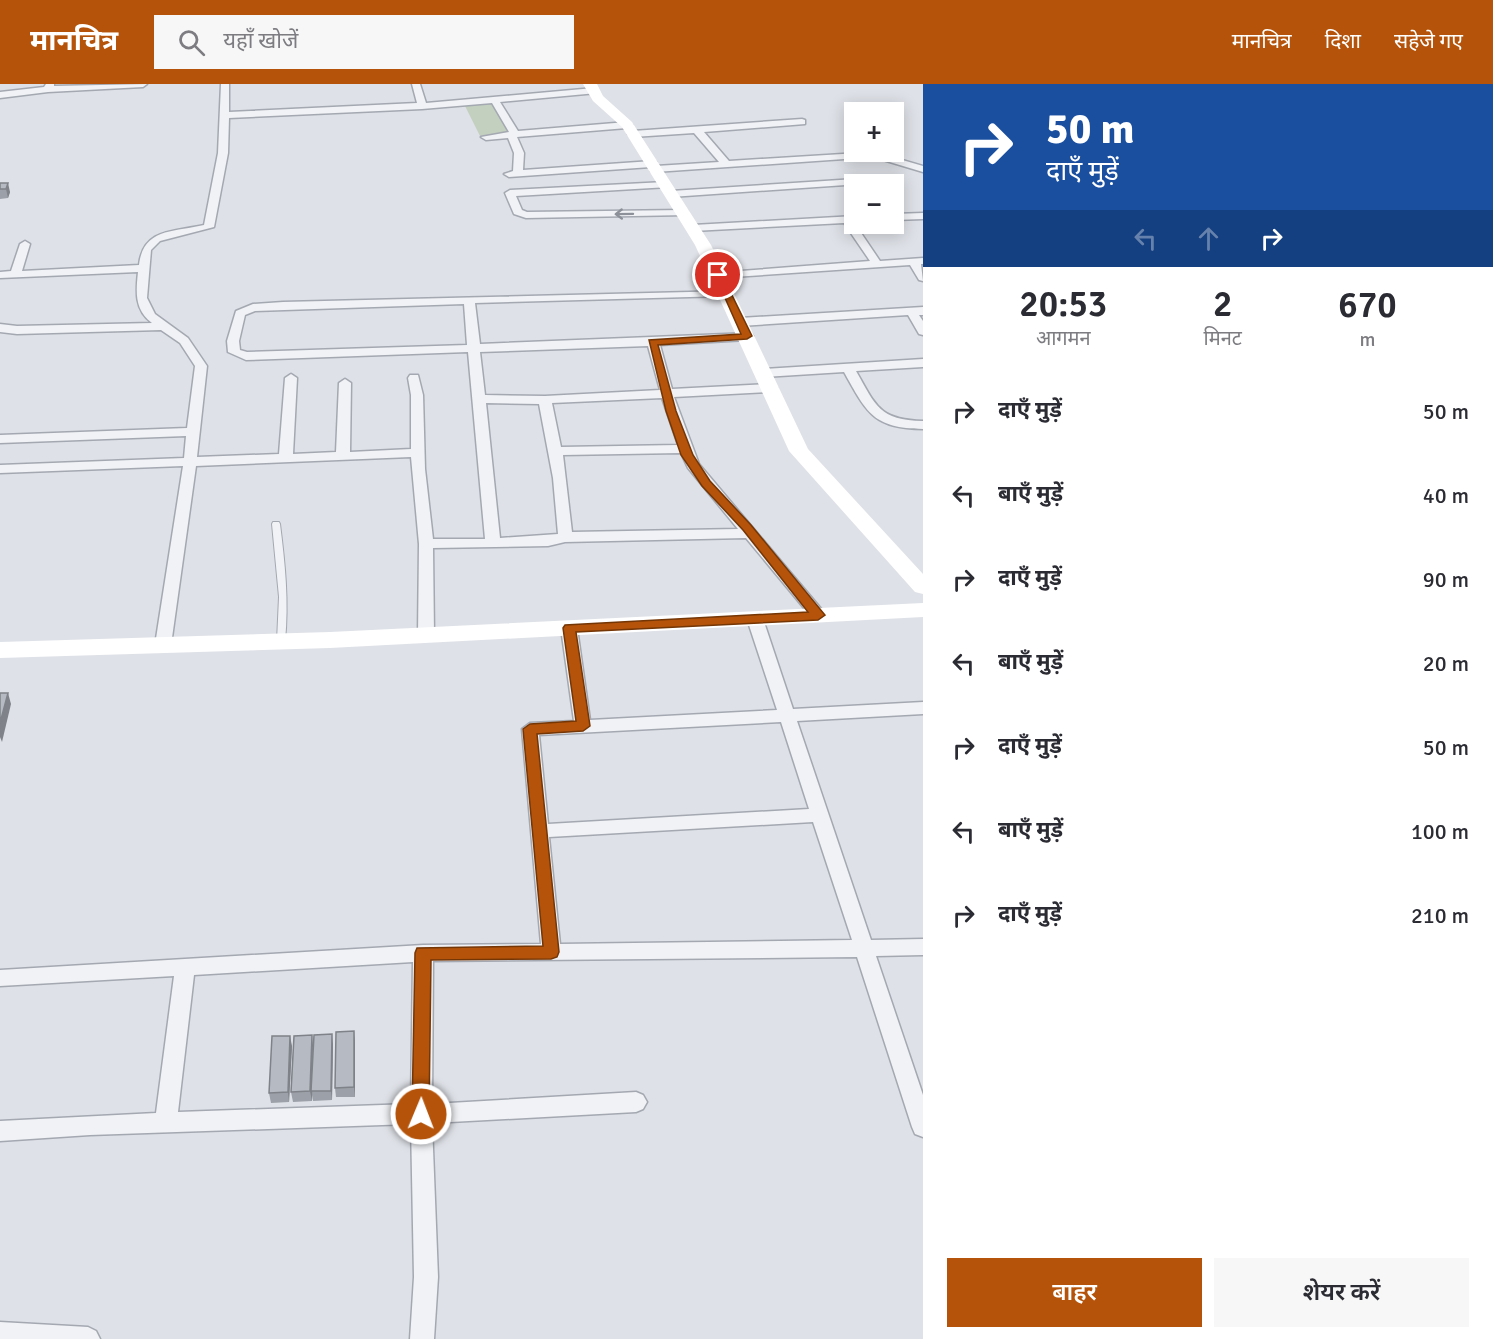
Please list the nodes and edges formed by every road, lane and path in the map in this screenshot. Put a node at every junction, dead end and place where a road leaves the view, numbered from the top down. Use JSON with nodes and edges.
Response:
{"nodes":[{"id":1,"x":143,"y":84,"type":"edge"},
{"id":2,"x":225,"y":84,"type":"edge"},
{"id":3,"x":416,"y":84,"type":"edge"},
{"id":4,"x":49,"y":87,"type":"edge"},
{"id":5,"x":592,"y":88,"type":"edge"},
{"id":6,"x":0,"y":95,"type":"edge"},
{"id":7,"x":494,"y":99,"type":"junction"},
{"id":8,"x":422,"y":106,"type":"junction"},
{"id":9,"x":225,"y":115,"type":"junction"},
{"id":10,"x":802,"y":122,"type":"dead end"},
{"id":11,"x":696,"y":129,"type":"junction"},
{"id":12,"x":630,"y":130,"type":"junction"},
{"id":13,"x":513,"y":135,"type":"junction"},
{"id":14,"x":486,"y":137,"type":"dead end"},
{"id":15,"x":726,"y":165,"type":"junction"},
{"id":16,"x":653,"y":166,"type":"junction"},
{"id":17,"x":923,"y":169,"type":"edge"},
{"id":18,"x":844,"y":183,"type":"edge"},
{"id":19,"x":668,"y":190,"type":"junction"},
{"id":20,"x":683,"y":213,"type":"junction"},
{"id":21,"x":923,"y":216,"type":"edge"},
{"id":22,"x":904,"y":217,"type":"edge"},
{"id":23,"x":844,"y":220,"type":"edge"},
{"id":24,"x":693,"y":228,"type":"junction"},
{"id":25,"x":859,"y":234,"type":"edge"},
{"id":26,"x":25,"y":244,"type":"dead end"},
{"id":27,"x":918,"y":261,"type":"edge"},
{"id":28,"x":877,"y":264,"type":"junction"},
{"id":29,"x":144,"y":268,"type":"junction"},
{"id":30,"x":0,"y":275,"type":"edge"},
{"id":31,"x":15,"y":275,"type":"junction"},
{"id":32,"x":718,"y":275,"type":"junction"},
{"id":33,"x":923,"y":278,"type":"edge"},
{"id":34,"x":726,"y":293,"type":"junction"},
{"id":35,"x":469,"y":299,"type":"junction"},
{"id":36,"x":918,"y":311,"type":"edge"},
{"id":37,"x":164,"y":326,"type":"junction"},
{"id":38,"x":0,"y":328,"type":"edge"},
{"id":39,"x":744,"y":329,"type":"junction"},
{"id":40,"x":923,"y":331,"type":"edge"},
{"id":41,"x":652,"y":342,"type":"junction"},
{"id":42,"x":474,"y":347,"type":"junction"},
{"id":43,"x":923,"y":363,"type":"edge"},
{"id":44,"x":849,"y":369,"type":"junction"},
{"id":45,"x":291,"y":378,"type":"dead end"},
{"id":46,"x":414,"y":378,"type":"dead end"},
{"id":47,"x":767,"y":381,"type":"junction"},
{"id":48,"x":345,"y":383,"type":"dead end"},
{"id":49,"x":666,"y":392,"type":"junction"},
{"id":50,"x":478,"y":399,"type":"junction"},
{"id":51,"x":545,"y":400,"type":"junction"},
{"id":52,"x":923,"y":425,"type":"edge"},
{"id":53,"x":194,"y":432,"type":"junction"},
{"id":54,"x":164,"y":433,"type":"junction"},
{"id":55,"x":0,"y":440,"type":"edge"},
{"id":56,"x":685,"y":449,"type":"junction"},
{"id":57,"x":555,"y":451,"type":"junction"},
{"id":58,"x":417,"y":453,"type":"junction"},
{"id":59,"x":343,"y":454,"type":"junction"},
{"id":60,"x":286,"y":457,"type":"junction"},
{"id":61,"x":191,"y":460,"type":"junction"},
{"id":62,"x":158,"y":462,"type":"junction"},
{"id":63,"x":0,"y":469,"type":"edge"},
{"id":64,"x":276,"y":524,"type":"dead end"},
{"id":65,"x":751,"y":533,"type":"junction"},
{"id":66,"x":565,"y":537,"type":"junction"},
{"id":67,"x":492,"y":543,"type":"junction"},
{"id":68,"x":426,"y":544,"type":"junction"},
{"id":69,"x":923,"y":586,"type":"edge"},
{"id":70,"x":923,"y":610,"type":"edge"},
{"id":71,"x":818,"y":615,"type":"junction"},
{"id":72,"x":755,"y":619,"type":"junction"},
{"id":73,"x":569,"y":628,"type":"junction"},
{"id":74,"x":426,"y":635,"type":"junction"},
{"id":75,"x":281,"y":641,"type":"junction"},
{"id":76,"x":163,"y":645,"type":"junction"},
{"id":77,"x":0,"y":650,"type":"edge"},
{"id":78,"x":923,"y":708,"type":"edge"},
{"id":79,"x":788,"y":714,"type":"junction"},
{"id":80,"x":583,"y":726,"type":"junction"},
{"id":81,"x":821,"y":815,"type":"junction"},
{"id":82,"x":540,"y":831,"type":"junction"},
{"id":83,"x":923,"y":947,"type":"edge"},
{"id":84,"x":866,"y":948,"type":"junction"},
{"id":85,"x":551,"y":952,"type":"junction"},
{"id":86,"x":423,"y":953,"type":"junction"},
{"id":87,"x":184,"y":969,"type":"junction"},
{"id":88,"x":0,"y":978,"type":"edge"},
{"id":89,"x":636,"y":1102,"type":"dead end"},
{"id":90,"x":421,"y":1114,"type":"junction"},
{"id":91,"x":166,"y":1122,"type":"junction"},
{"id":92,"x":923,"y":1127,"type":"edge"},
{"id":93,"x":0,"y":1131,"type":"edge"},
{"id":94,"x":0,"y":1334,"type":"edge"},
{"id":95,"x":88,"y":1339,"type":"edge"},
{"id":96,"x":422,"y":1339,"type":"edge"}],
"edges":[{"from":1,"to":4,"type":"street"},
{"from":2,"to":9,"type":"street"},
{"from":3,"to":8,"type":"street"},
{"from":4,"to":6,"type":"street"},
{"from":5,"to":7,"type":"street"},
{"from":5,"to":12,"type":"street"},
{"from":7,"to":8,"type":"street"},
{"from":7,"to":13,"type":"street"},
{"from":8,"to":9,"type":"street"},
{"from":9,"to":29,"type":"street"},
{"from":10,"to":11,"type":"street"},
{"from":11,"to":12,"type":"street"},
{"from":11,"to":15,"type":"street"},
{"from":12,"to":13,"type":"street"},
{"from":12,"to":16,"type":"street"},
{"from":13,"to":14,"type":"street"},
{"from":13,"to":16,"type":"street"},
{"from":15,"to":16,"type":"street"},
{"from":15,"to":17,"type":"street"},
{"from":16,"to":19,"type":"street"},
{"from":18,"to":19,"type":"street"},
{"from":19,"to":20,"type":"street"},
{"from":20,"to":19,"type":"street","one_way":true},
{"from":20,"to":24,"type":"street"},
{"from":21,"to":22,"type":"street"},
{"from":23,"to":24,"type":"street"},
{"from":24,"to":32,"type":"street"},
{"from":25,"to":28,"type":"street"},
{"from":26,"to":31,"type":"street"},
{"from":27,"to":28,"type":"street"},
{"from":27,"to":33,"type":"street"},
{"from":28,"to":32,"type":"street"},
{"from":29,"to":31,"type":"street"},
{"from":29,"to":37,"type":"street"},
{"from":30,"to":31,"type":"street"},
{"from":32,"to":34,"type":"street"},
{"from":34,"to":35,"type":"street"},
{"from":34,"to":39,"type":"street"},
{"from":35,"to":42,"type":"street"},
{"from":35,"to":42,"type":"street"},
{"from":36,"to":39,"type":"street"},
{"from":36,"to":40,"type":"street"},
{"from":37,"to":38,"type":"street"},
{"from":37,"to":53,"type":"street"},
{"from":39,"to":41,"type":"street"},
{"from":39,"to":47,"type":"street"},
{"from":41,"to":42,"type":"street"},
{"from":41,"to":49,"type":"street"},
{"from":42,"to":50,"type":"street"},
{"from":43,"to":44,"type":"street"},
{"from":44,"to":47,"type":"street"},
{"from":44,"to":52,"type":"street"},
{"from":45,"to":60,"type":"street"},
{"from":46,"to":58,"type":"street"},
{"from":47,"to":49,"type":"street"},
{"from":47,"to":69,"type":"street"},
{"from":48,"to":59,"type":"street"},
{"from":49,"to":51,"type":"street"},
{"from":49,"to":56,"type":"street"},
{"from":50,"to":51,"type":"street"},
{"from":50,"to":67,"type":"street"},
{"from":51,"to":57,"type":"street"},
{"from":53,"to":54,"type":"street"},
{"from":53,"to":61,"type":"street"},
{"from":54,"to":55,"type":"street"},
{"from":54,"to":62,"type":"street"},
{"from":56,"to":57,"type":"street"},
{"from":56,"to":65,"type":"street"},
{"from":57,"to":66,"type":"street"},
{"from":58,"to":59,"type":"street"},
{"from":58,"to":68,"type":"street"},
{"from":59,"to":60,"type":"street"},
{"from":60,"to":61,"type":"street"},
{"from":61,"to":62,"type":"street"},
{"from":61,"to":76,"type":"street"},
{"from":62,"to":63,"type":"street"},
{"from":64,"to":75,"type":"lane"},
{"from":65,"to":66,"type":"street"},
{"from":65,"to":71,"type":"street"},
{"from":66,"to":67,"type":"street"},
{"from":67,"to":68,"type":"street"},
{"from":68,"to":74,"type":"street"},
{"from":70,"to":71,"type":"street"},
{"from":71,"to":72,"type":"street"},
{"from":72,"to":73,"type":"street"},
{"from":72,"to":79,"type":"street"},
{"from":73,"to":74,"type":"street"},
{"from":73,"to":80,"type":"street"},
{"from":74,"to":75,"type":"street"},
{"from":75,"to":76,"type":"street"},
{"from":76,"to":77,"type":"street"},
{"from":78,"to":79,"type":"street"},
{"from":79,"to":80,"type":"street"},
{"from":79,"to":81,"type":"street"},
{"from":80,"to":82,"type":"street"},
{"from":81,"to":82,"type":"street"},
{"from":81,"to":84,"type":"street"},
{"from":82,"to":85,"type":"street"},
{"from":83,"to":84,"type":"street"},
{"from":84,"to":85,"type":"street"},
{"from":84,"to":92,"type":"street"},
{"from":85,"to":86,"type":"street"},
{"from":86,"to":87,"type":"street"},
{"from":86,"to":90,"type":"street"},
{"from":87,"to":88,"type":"street"},
{"from":87,"to":91,"type":"street"},
{"from":89,"to":90,"type":"street"},
{"from":90,"to":91,"type":"street"},
{"from":90,"to":96,"type":"street"},
{"from":91,"to":93,"type":"street"},
{"from":94,"to":95,"type":"street"}]}
